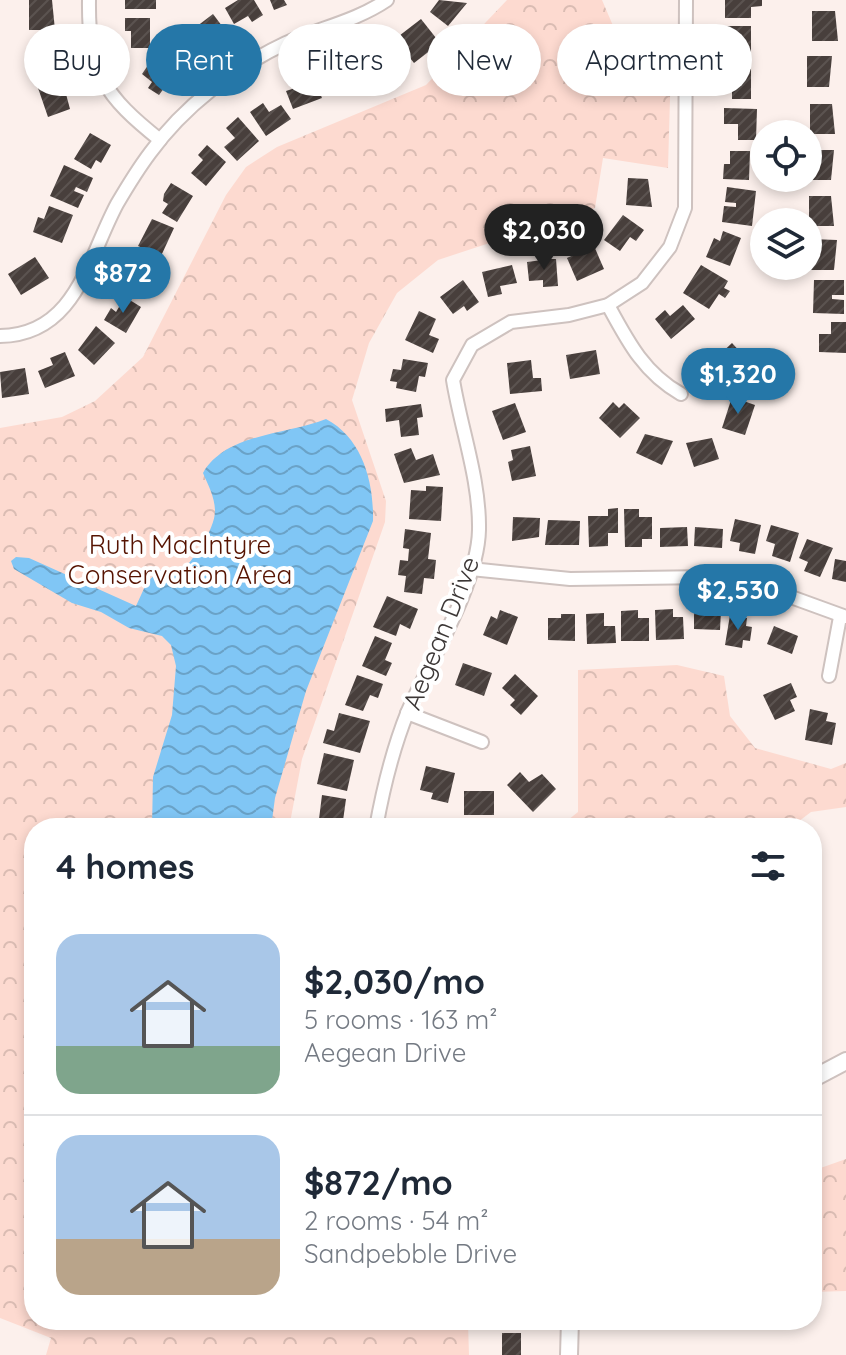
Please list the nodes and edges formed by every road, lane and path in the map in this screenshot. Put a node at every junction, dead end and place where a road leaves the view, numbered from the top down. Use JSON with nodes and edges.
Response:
{"nodes":[{"id":1,"x":89,"y":0,"type":"edge"},
{"id":2,"x":387,"y":0,"type":"edge"},
{"id":3,"x":686,"y":0,"type":"edge"},
{"id":4,"x":160,"y":140,"type":"junction"},
{"id":5,"x":608,"y":305,"type":"junction"},
{"id":6,"x":0,"y":336,"type":"edge"},
{"id":7,"x":681,"y":394,"type":"dead end"},
{"id":8,"x":471,"y":569,"type":"junction"},
{"id":9,"x":843,"y":617,"type":"edge"},
{"id":10,"x":829,"y":676,"type":"dead end"},
{"id":11,"x":407,"y":713,"type":"junction"},
{"id":12,"x":482,"y":742,"type":"dead end"},
{"id":13,"x":378,"y":818,"type":"edge"},
{"id":14,"x":846,"y":1061,"type":"edge"},
{"id":15,"x":822,"y":1074,"type":"edge"},
{"id":16,"x":570,"y":1330,"type":"edge"},
{"id":17,"x":569,"y":1355,"type":"edge"}],
"edges":[{"from":1,"to":4,"type":"street"},
{"from":2,"to":4,"type":"street"},
{"from":3,"to":5,"type":"street","name":"Aegean Drive"},
{"from":4,"to":6,"type":"street"},
{"from":5,"to":7,"type":"street"},
{"from":5,"to":8,"type":"street","name":"Aegean Drive"},
{"from":8,"to":9,"type":"street"},
{"from":8,"to":11,"type":"street","name":"Aegean Drive"},
{"from":9,"to":10,"type":"street"},
{"from":11,"to":12,"type":"street"},
{"from":11,"to":13,"type":"street","name":"Aegean Drive"},
{"from":14,"to":15,"type":"street"},
{"from":16,"to":17,"type":"street"}]}
